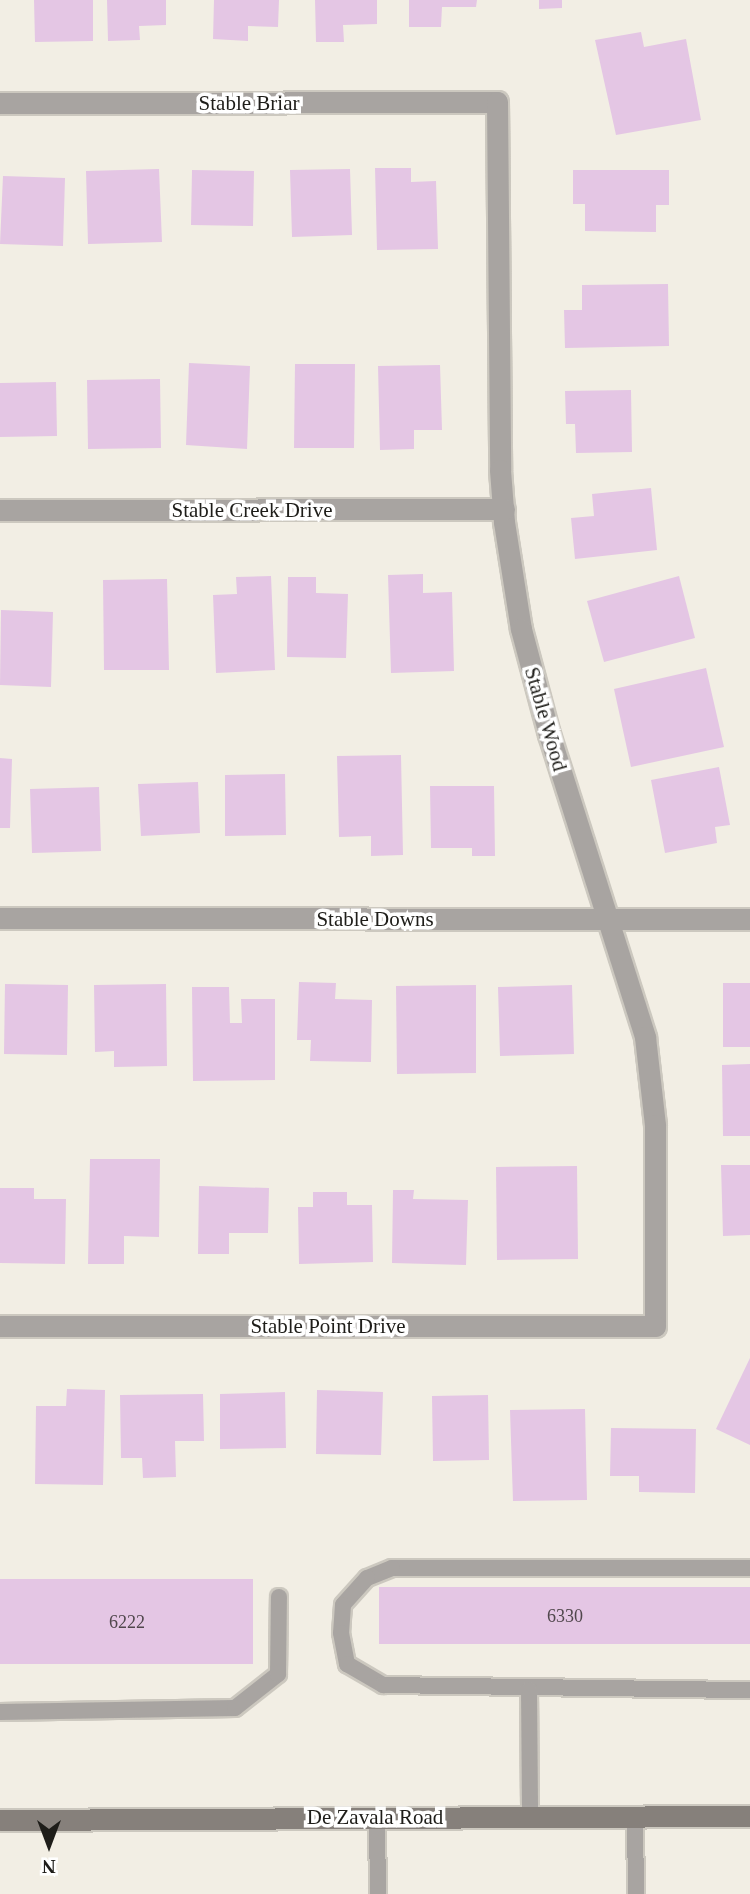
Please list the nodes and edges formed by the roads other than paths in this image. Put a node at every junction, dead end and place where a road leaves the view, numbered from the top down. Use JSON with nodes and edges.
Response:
{"nodes":[{"id":1,"x":498,"y":102,"type":"joint"},
{"id":2,"x":0,"y":103,"type":"edge"},
{"id":3,"x":504,"y":509,"type":"junction"},
{"id":4,"x":0,"y":510,"type":"edge"},
{"id":5,"x":0,"y":918,"type":"edge"},
{"id":6,"x":750,"y":919,"type":"edge"},
{"id":7,"x":608,"y":920,"type":"junction"},
{"id":8,"x":0,"y":1326,"type":"edge"},
{"id":9,"x":655,"y":1326,"type":"joint"},
{"id":10,"x":750,"y":1568,"type":"edge"},
{"id":11,"x":279,"y":1597,"type":"dead end"},
{"id":12,"x":529,"y":1690,"type":"junction"},
{"id":13,"x":750,"y":1690,"type":"edge"},
{"id":14,"x":0,"y":1712,"type":"edge"},
{"id":15,"x":635,"y":1816,"type":"junction"},
{"id":16,"x":750,"y":1816,"type":"edge"},
{"id":17,"x":377,"y":1817,"type":"junction"},
{"id":18,"x":530,"y":1817,"type":"junction"},
{"id":19,"x":0,"y":1821,"type":"edge"},
{"id":20,"x":378,"y":1894,"type":"edge"},
{"id":21,"x":636,"y":1894,"type":"edge"}],
"edges":[{"from":1,"to":2,"type":"street","name":"Stable Briar"},
{"from":1,"to":3,"type":"street","name":"Stable Wood"},
{"from":3,"to":4,"type":"street","name":"Stable Creek Drive"},
{"from":3,"to":7,"type":"street","name":"Stable Wood"},
{"from":5,"to":7,"type":"street","name":"Stable Downs"},
{"from":6,"to":7,"type":"street","name":"Stable Downs"},
{"from":7,"to":9,"type":"street","name":"Stable Wood"},
{"from":8,"to":9,"type":"street","name":"Stable Point Drive"},
{"from":10,"to":12,"type":"lane"},
{"from":11,"to":14,"type":"lane"},
{"from":12,"to":13,"type":"lane"},
{"from":12,"to":18,"type":"lane"},
{"from":15,"to":16,"type":"main road","name":"De Zavala Road"},
{"from":15,"to":18,"type":"main road","name":"De Zavala Road"},
{"from":15,"to":21,"type":"lane"},
{"from":17,"to":18,"type":"main road","name":"De Zavala Road"},
{"from":17,"to":19,"type":"main road","name":"De Zavala Road"},
{"from":17,"to":20,"type":"lane"}]}
